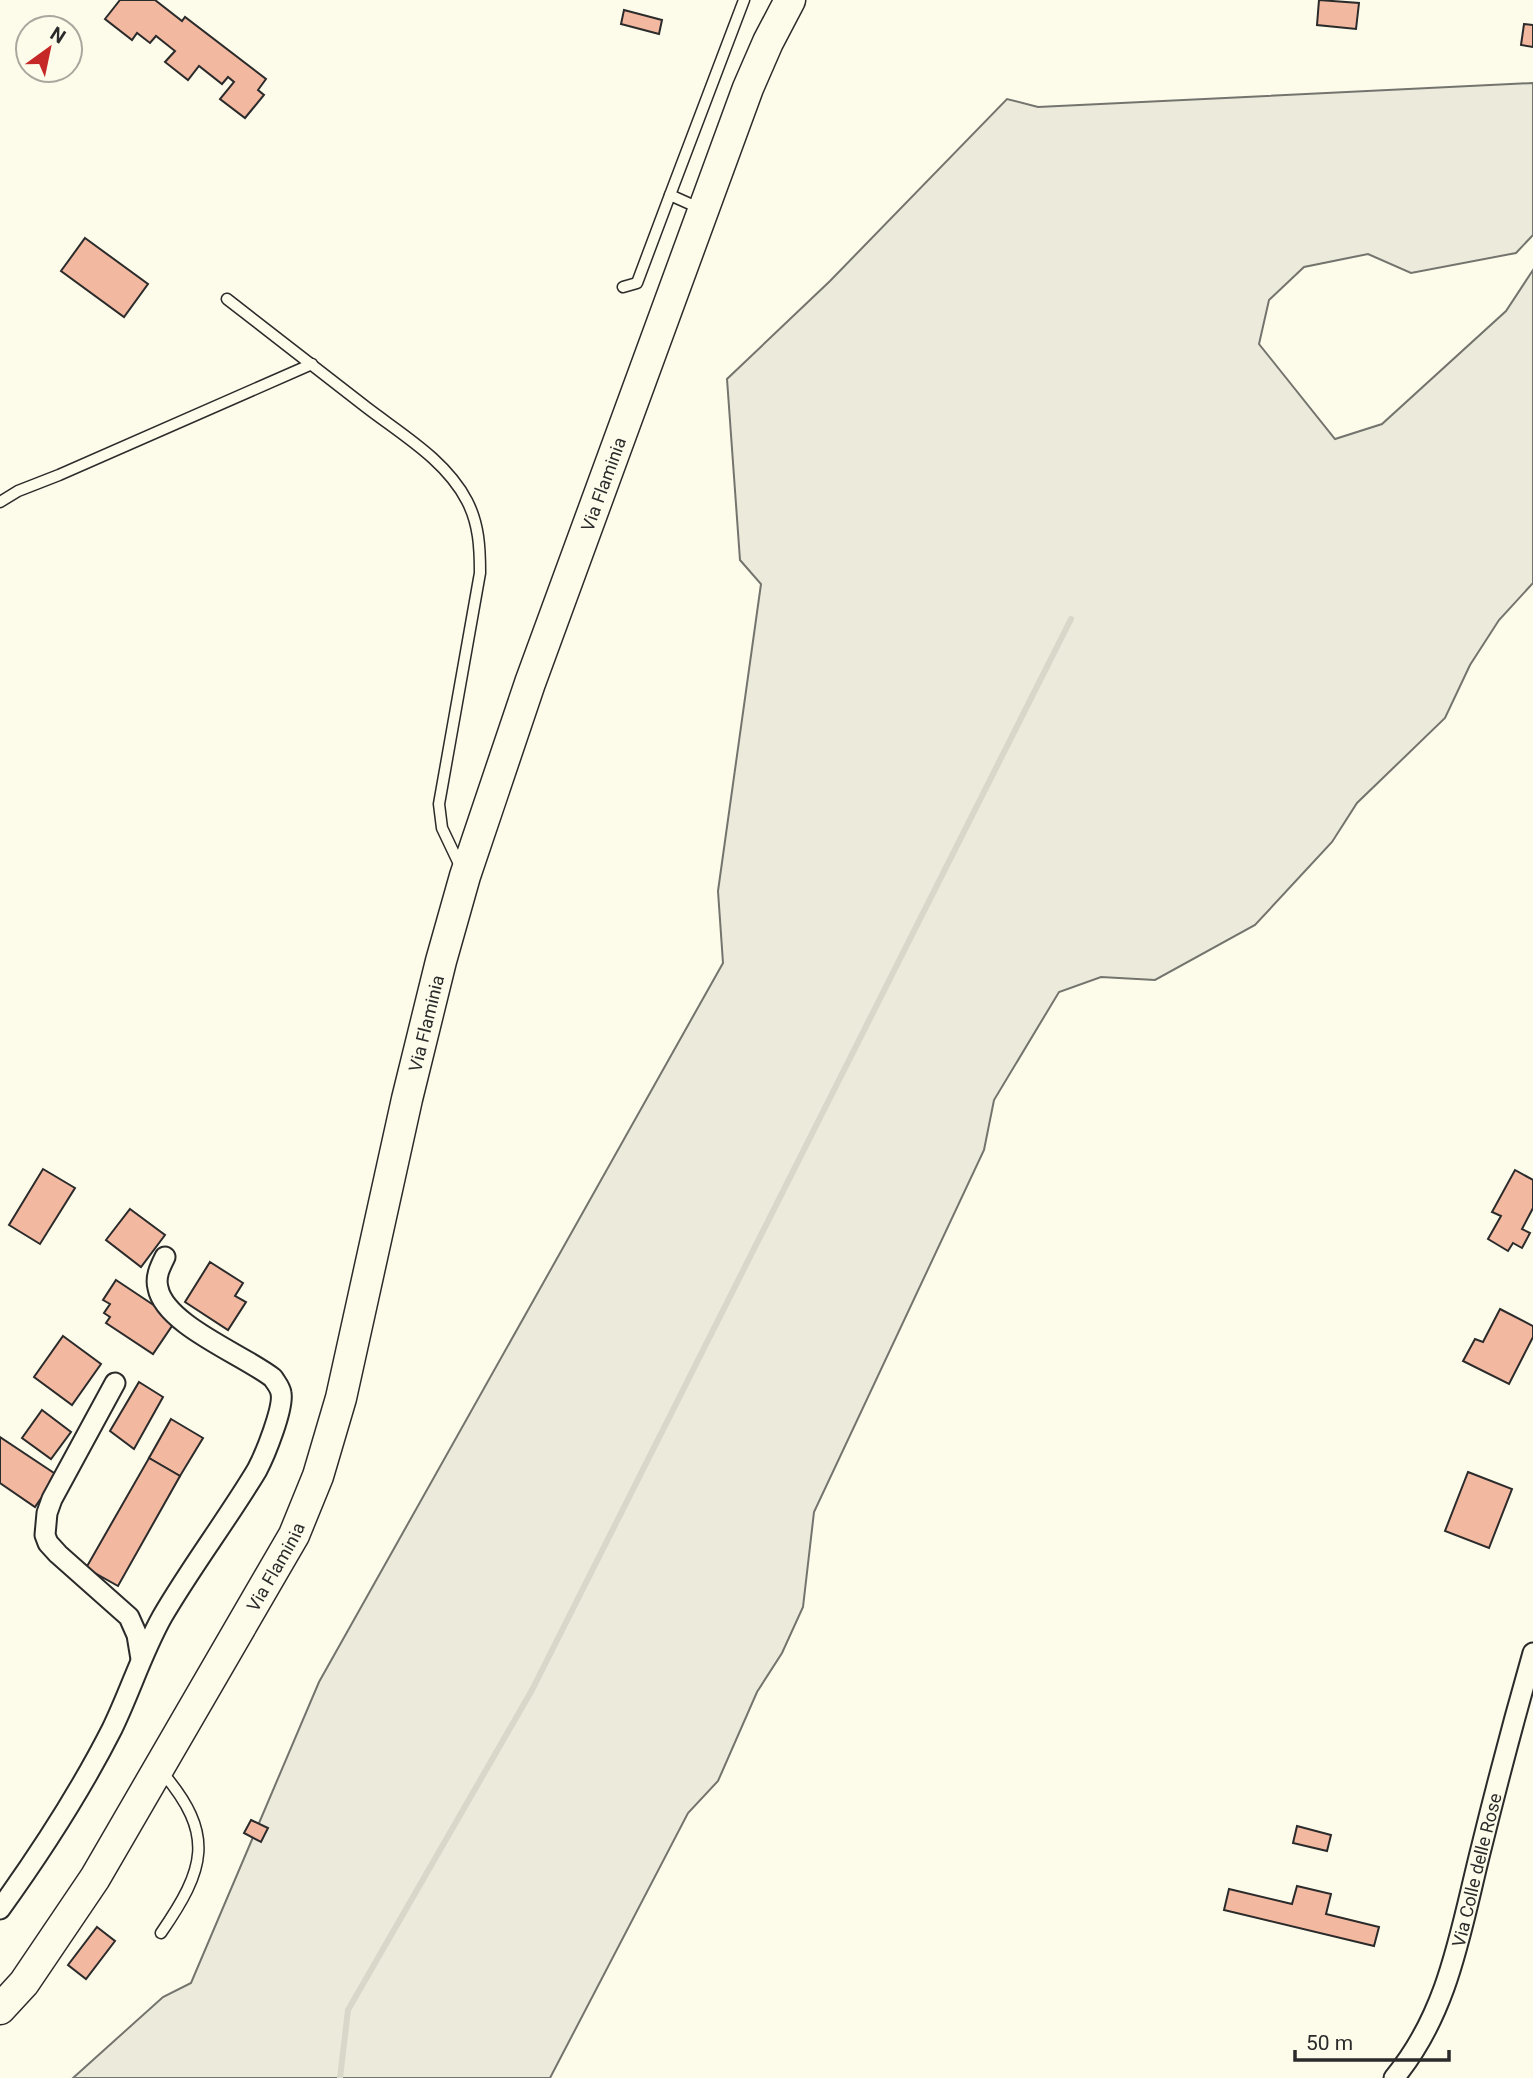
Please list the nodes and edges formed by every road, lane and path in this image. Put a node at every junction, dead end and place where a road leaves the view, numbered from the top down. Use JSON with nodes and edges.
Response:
{"nodes":[{"id":1,"x":744,"y":0,"type":"edge"},
{"id":2,"x":790,"y":0,"type":"edge"},
{"id":3,"x":670,"y":195,"type":"junction"},
{"id":4,"x":703,"y":210,"type":"junction"},
{"id":5,"x":622,"y":286,"type":"dead end"},
{"id":6,"x":227,"y":299,"type":"dead end"},
{"id":7,"x":312,"y":365,"type":"junction"},
{"id":8,"x":0,"y":502,"type":"edge"},
{"id":9,"x":465,"y":876,"type":"junction"},
{"id":10,"x":165,"y":1257,"type":"dead end"},
{"id":11,"x":115,"y":1383,"type":"dead end"},
{"id":12,"x":1533,"y":1653,"type":"edge"},
{"id":13,"x":141,"y":1659,"type":"junction"},
{"id":14,"x":159,"y":1768,"type":"junction"},
{"id":15,"x":0,"y":1909,"type":"edge"},
{"id":16,"x":161,"y":1933,"type":"dead end"},
{"id":17,"x":0,"y":2009,"type":"edge"},
{"id":18,"x":1394,"y":2078,"type":"edge"}],
"edges":[{"from":1,"to":3,"type":"lane"},
{"from":2,"to":4,"type":"main road","name":"Via Flaminia"},
{"from":3,"to":4,"type":"lane"},
{"from":3,"to":5,"type":"lane"},
{"from":4,"to":9,"type":"main road","name":"Via Flaminia"},
{"from":6,"to":7,"type":"lane"},
{"from":7,"to":8,"type":"lane"},
{"from":7,"to":9,"type":"lane"},
{"from":9,"to":14,"type":"main road","name":"Via Flaminia"},
{"from":10,"to":13,"type":"street"},
{"from":11,"to":13,"type":"street"},
{"from":12,"to":18,"type":"street","name":"Via Colle delle Rose"},
{"from":13,"to":15,"type":"street"},
{"from":14,"to":16,"type":"lane"},
{"from":14,"to":17,"type":"main road","name":"Via Flaminia"}]}
